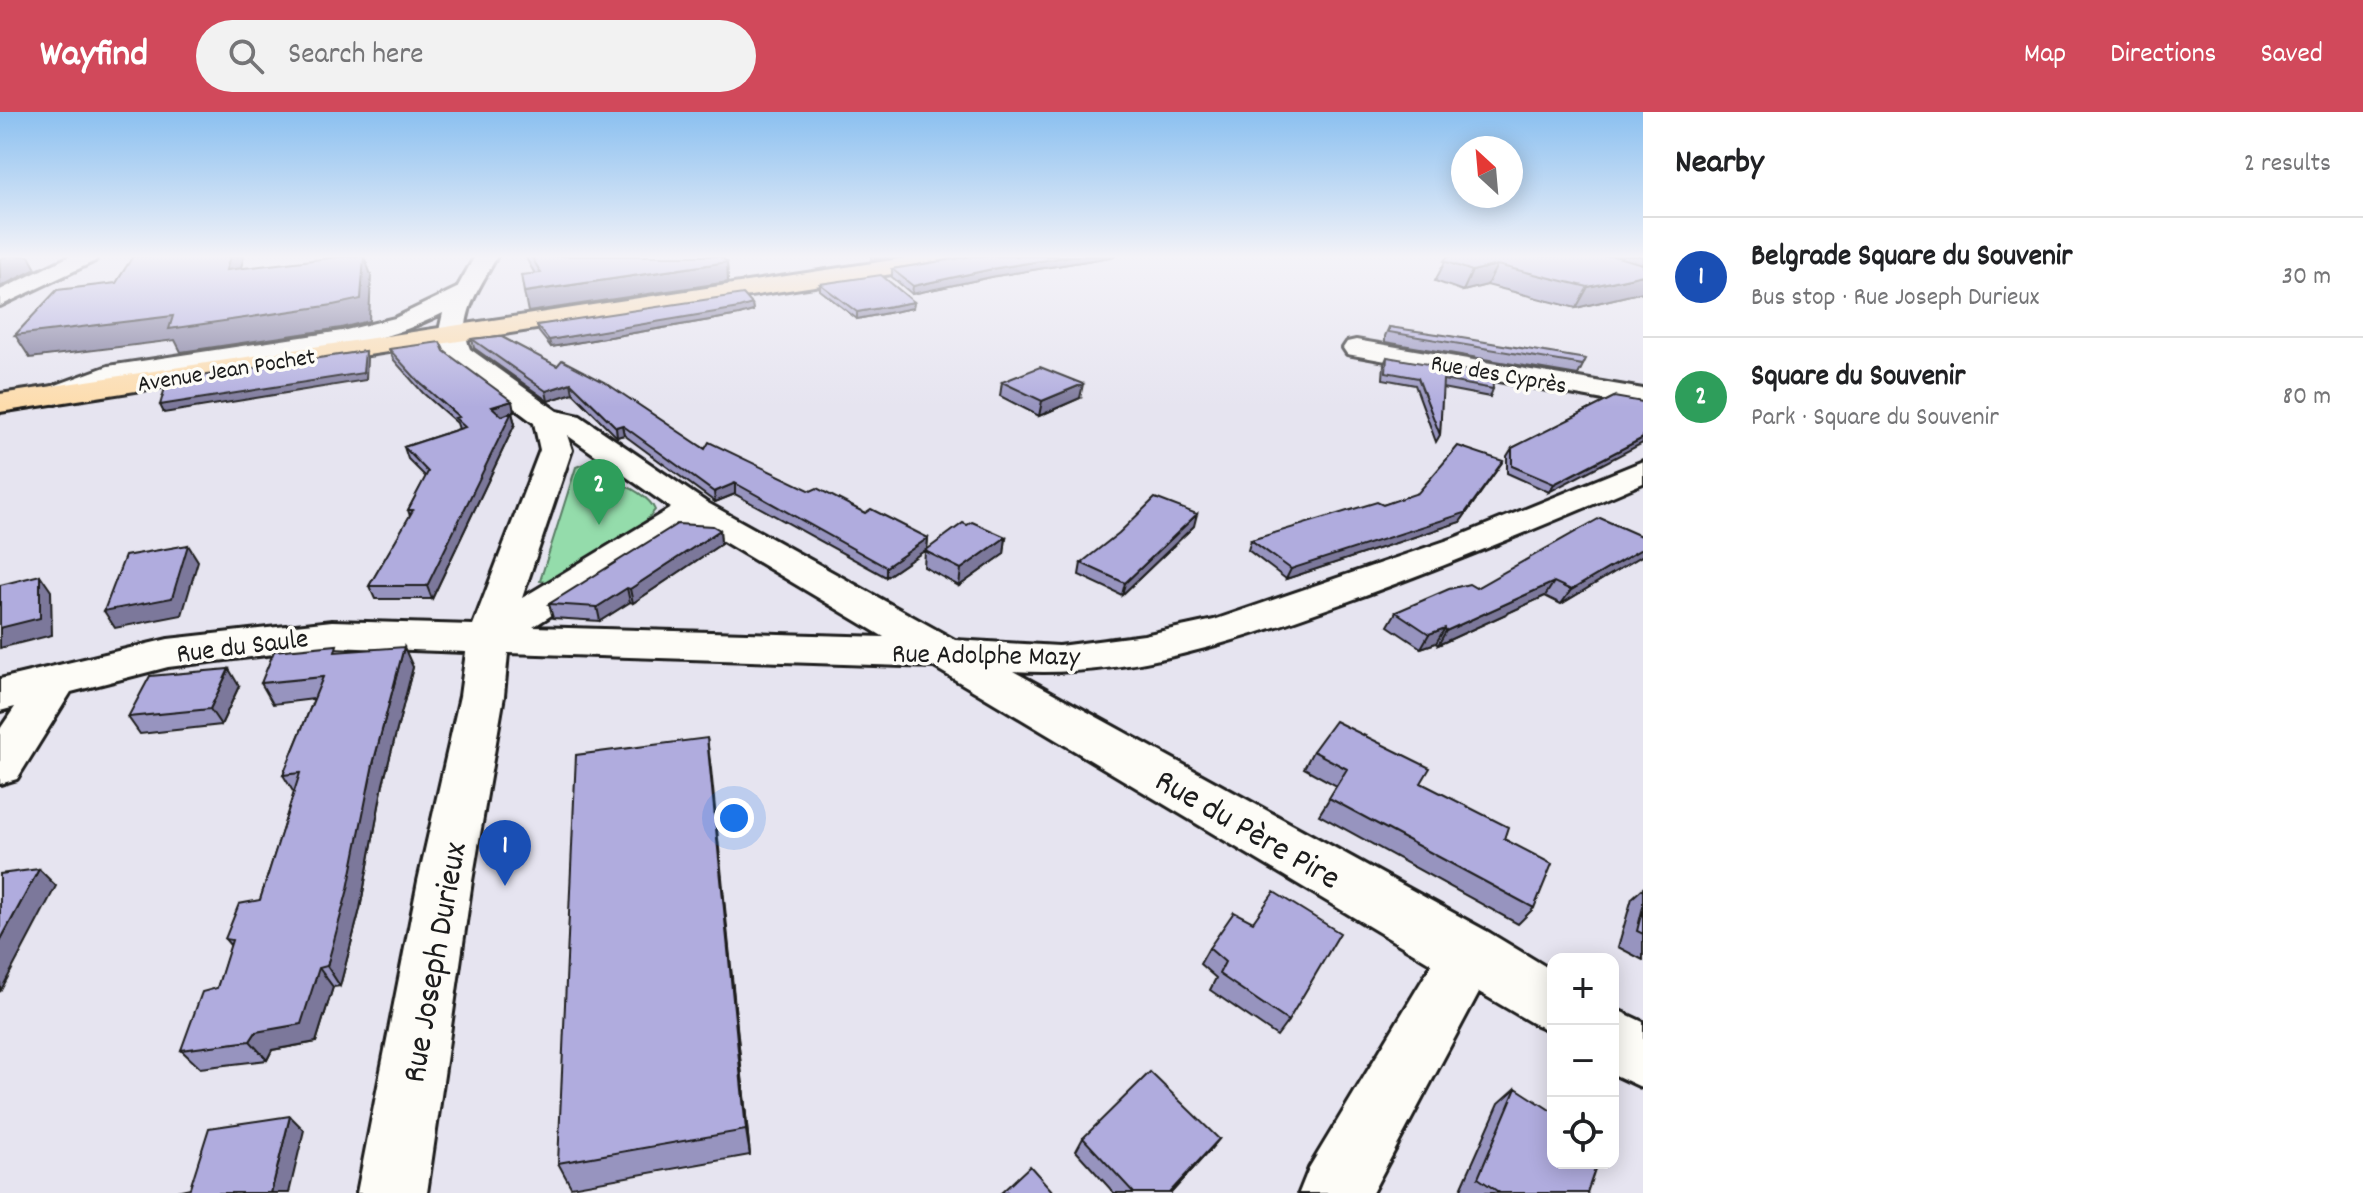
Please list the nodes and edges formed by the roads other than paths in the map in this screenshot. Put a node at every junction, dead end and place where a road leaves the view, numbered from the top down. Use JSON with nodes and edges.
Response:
{"nodes":[{"id":1,"x":438,"y":306,"type":"edge"},
{"id":2,"x":459,"y":306,"type":"edge"},
{"id":3,"x":636,"y":306,"type":"edge"},
{"id":4,"x":451,"y":335,"type":"junction"},
{"id":5,"x":1356,"y":348,"type":"dead end"},
{"id":6,"x":55,"y":395,"type":"junction"},
{"id":7,"x":1643,"y":398,"type":"edge"},
{"id":8,"x":0,"y":403,"type":"edge"},
{"id":9,"x":548,"y":419,"type":"junction"},
{"id":10,"x":1643,"y":471,"type":"edge"},
{"id":11,"x":694,"y":509,"type":"junction"},
{"id":12,"x":489,"y":636,"type":"junction"},
{"id":13,"x":944,"y":653,"type":"junction"},
{"id":14,"x":56,"y":681,"type":"junction"},
{"id":15,"x":0,"y":695,"type":"edge"},
{"id":16,"x":0,"y":766,"type":"edge"},
{"id":17,"x":1470,"y":952,"type":"junction"},
{"id":18,"x":1547,"y":999,"type":"edge"},
{"id":19,"x":1619,"y":1043,"type":"edge"},
{"id":20,"x":1643,"y":1057,"type":"edge"},
{"id":21,"x":392,"y":1193,"type":"edge"},
{"id":22,"x":1334,"y":1193,"type":"edge"}],
"edges":[{"from":1,"to":6,"type":"street"},
{"from":2,"to":4,"type":"street"},
{"from":3,"to":4,"type":"main road","name":"Avenue Jean Pochet"},
{"from":4,"to":6,"type":"main road","name":"Avenue Jean Pochet"},
{"from":4,"to":9,"type":"street"},
{"from":5,"to":7,"type":"street","name":"Rue des Cyprès"},
{"from":6,"to":8,"type":"main road","name":"Avenue Jean Pochet"},
{"from":9,"to":11,"type":"street"},
{"from":9,"to":12,"type":"street","name":"Rue Joseph Durieux"},
{"from":10,"to":13,"type":"street","name":"Rue Adolphe Mazy"},
{"from":11,"to":12,"type":"street"},
{"from":11,"to":13,"type":"street"},
{"from":12,"to":13,"type":"street","name":"Rue Adolphe Mazy"},
{"from":12,"to":14,"type":"street","name":"Rue du Saule"},
{"from":12,"to":21,"type":"street","name":"Rue Joseph Durieux"},
{"from":13,"to":17,"type":"street","name":"Rue du Père Pire"},
{"from":14,"to":15,"type":"street","name":"Rue du Saule"},
{"from":14,"to":16,"type":"street"},
{"from":17,"to":18,"type":"street","name":"Rue du Père Pire"},
{"from":17,"to":22,"type":"street"},
{"from":19,"to":20,"type":"street"}]}
